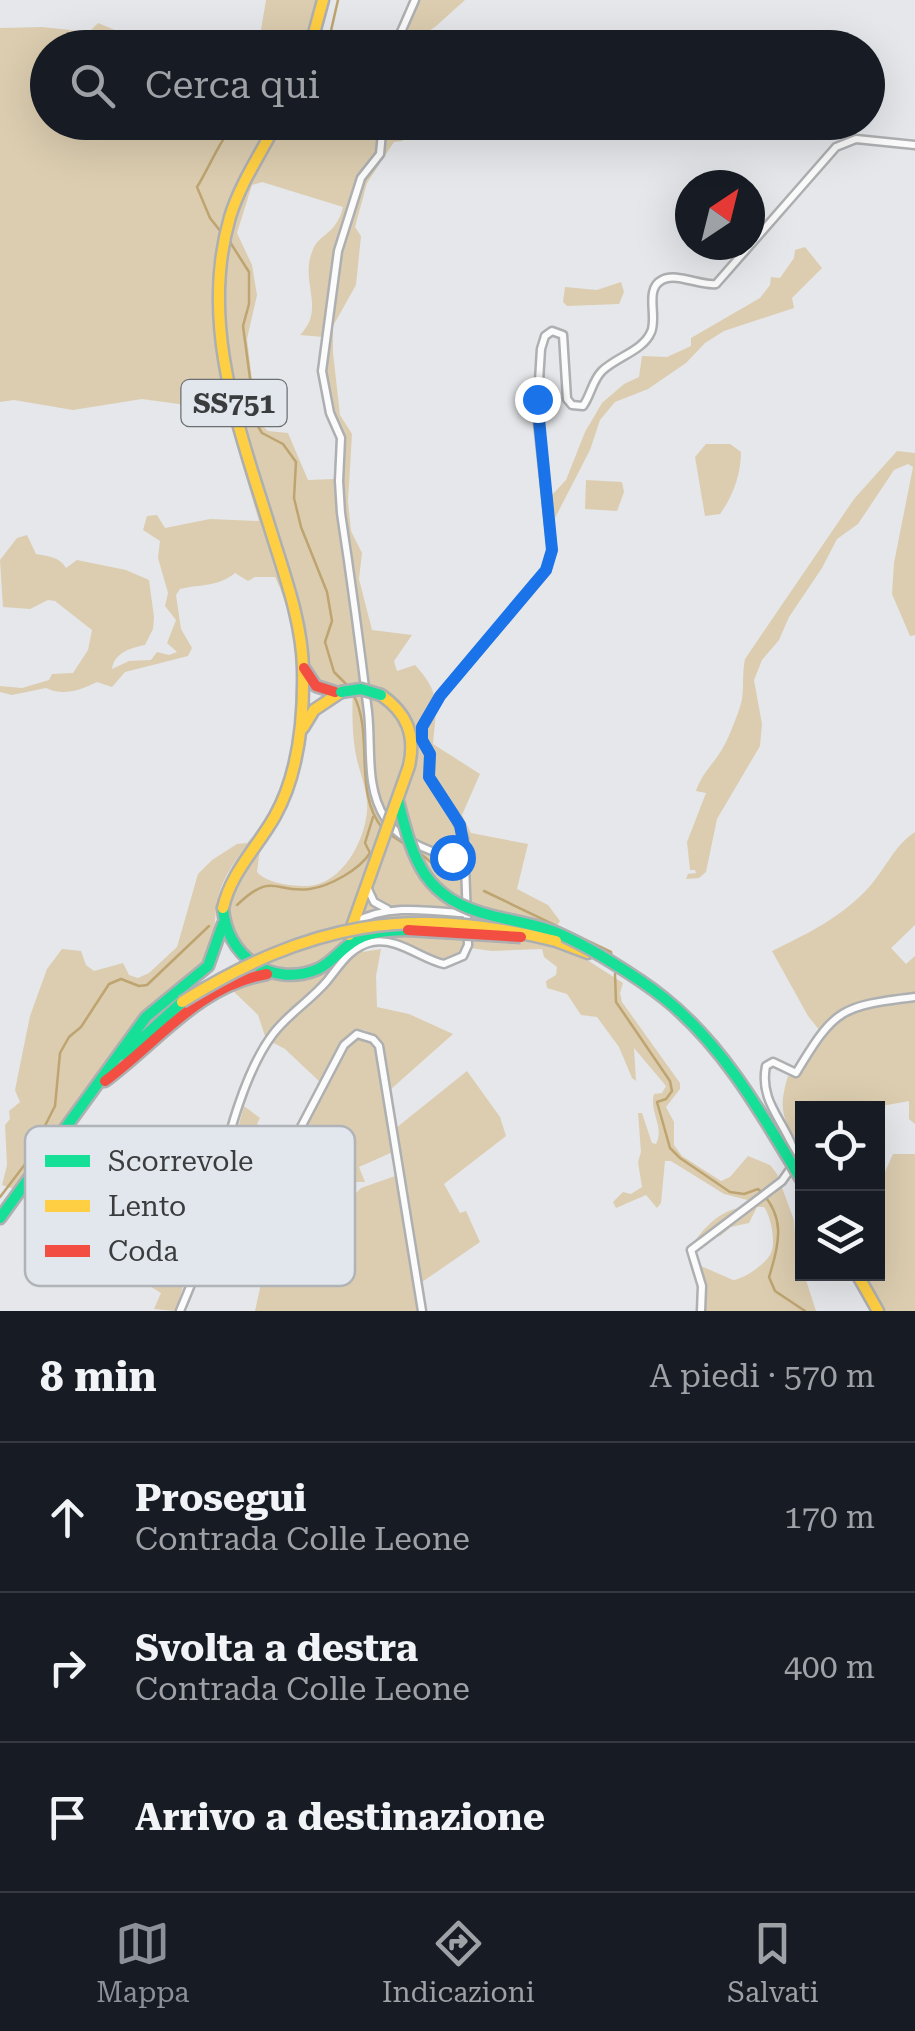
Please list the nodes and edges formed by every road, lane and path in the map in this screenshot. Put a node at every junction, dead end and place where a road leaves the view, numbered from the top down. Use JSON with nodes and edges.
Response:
{"nodes":[{"id":1,"x":323,"y":0,"type":"edge"},
{"id":2,"x":414,"y":0,"type":"edge"},
{"id":3,"x":315,"y":30,"type":"edge"},
{"id":4,"x":402,"y":30,"type":"edge"},
{"id":5,"x":268,"y":140,"type":"edge"},
{"id":6,"x":381,"y":140,"type":"edge"},
{"id":7,"x":854,"y":140,"type":"edge"},
{"id":8,"x":866,"y":140,"type":"edge"},
{"id":9,"x":915,"y":145,"type":"edge"},
{"id":10,"x":302,"y":663,"type":"junction"},
{"id":11,"x":341,"y":692,"type":"junction"},
{"id":12,"x":301,"y":731,"type":"junction"},
{"id":13,"x":398,"y":801,"type":"junction"},
{"id":14,"x":466,"y":859,"type":"junction"},
{"id":15,"x":369,"y":881,"type":"junction"},
{"id":16,"x":393,"y":911,"type":"junction"},
{"id":17,"x":470,"y":914,"type":"junction"},
{"id":18,"x":223,"y":922,"type":"junction"},
{"id":19,"x":354,"y":923,"type":"junction"},
{"id":20,"x":556,"y":942,"type":"junction"},
{"id":21,"x":345,"y":946,"type":"junction"},
{"id":22,"x":605,"y":961,"type":"junction"},
{"id":23,"x":273,"y":974,"type":"junction"},
{"id":24,"x":915,"y":997,"type":"edge"},
{"id":25,"x":100,"y":1084,"type":"junction"},
{"id":26,"x":69,"y":1126,"type":"edge"},
{"id":27,"x":234,"y":1126,"type":"edge"},
{"id":28,"x":302,"y":1126,"type":"edge"},
{"id":29,"x":795,"y":1170,"type":"edge"},
{"id":30,"x":25,"y":1184,"type":"edge"},
{"id":31,"x":0,"y":1218,"type":"edge"},
{"id":32,"x":861,"y":1281,"type":"edge"},
{"id":33,"x":190,"y":1286,"type":"edge"},
{"id":34,"x":180,"y":1311,"type":"edge"},
{"id":35,"x":422,"y":1311,"type":"edge"},
{"id":36,"x":700,"y":1311,"type":"edge"},
{"id":37,"x":878,"y":1311,"type":"edge"}],
"edges":[{"from":1,"to":3,"type":"main road"},
{"from":2,"to":4,"type":"street"},
{"from":5,"to":10,"type":"main road","number":"SS751"},
{"from":6,"to":14,"type":"street"},
{"from":7,"to":14,"type":"street"},
{"from":8,"to":9,"type":"street"},
{"from":10,"to":11,"type":"main road"},
{"from":10,"to":12,"type":"main road"},
{"from":11,"to":12,"type":"main road"},
{"from":11,"to":13,"type":"main road","bridge":true},
{"from":12,"to":18,"type":"main road"},
{"from":13,"to":15,"type":"main road","bridge":true},
{"from":13,"to":22,"type":"main road","bridge":true},
{"from":14,"to":17,"type":"street"},
{"from":15,"to":16,"type":"street"},
{"from":15,"to":19,"type":"main road"},
{"from":16,"to":17,"type":"street"},
{"from":16,"to":19,"type":"street"},
{"from":17,"to":27,"type":"street"},
{"from":18,"to":23,"type":"main road"},
{"from":18,"to":25,"type":"main road"},
{"from":19,"to":21,"type":"main road"},
{"from":20,"to":21,"type":"main road","bridge":true},
{"from":20,"to":22,"type":"main road","bridge":true},
{"from":20,"to":25,"type":"main road","bridge":true},
{"from":21,"to":23,"type":"main road"},
{"from":22,"to":29,"type":"main road","bridge":true},
{"from":23,"to":25,"type":"main road"},
{"from":24,"to":36,"type":"street"},
{"from":25,"to":26,"type":"main road"},
{"from":28,"to":35,"type":"street"},
{"from":30,"to":31,"type":"main road"},
{"from":32,"to":37,"type":"main road"},
{"from":33,"to":34,"type":"street"}]}
